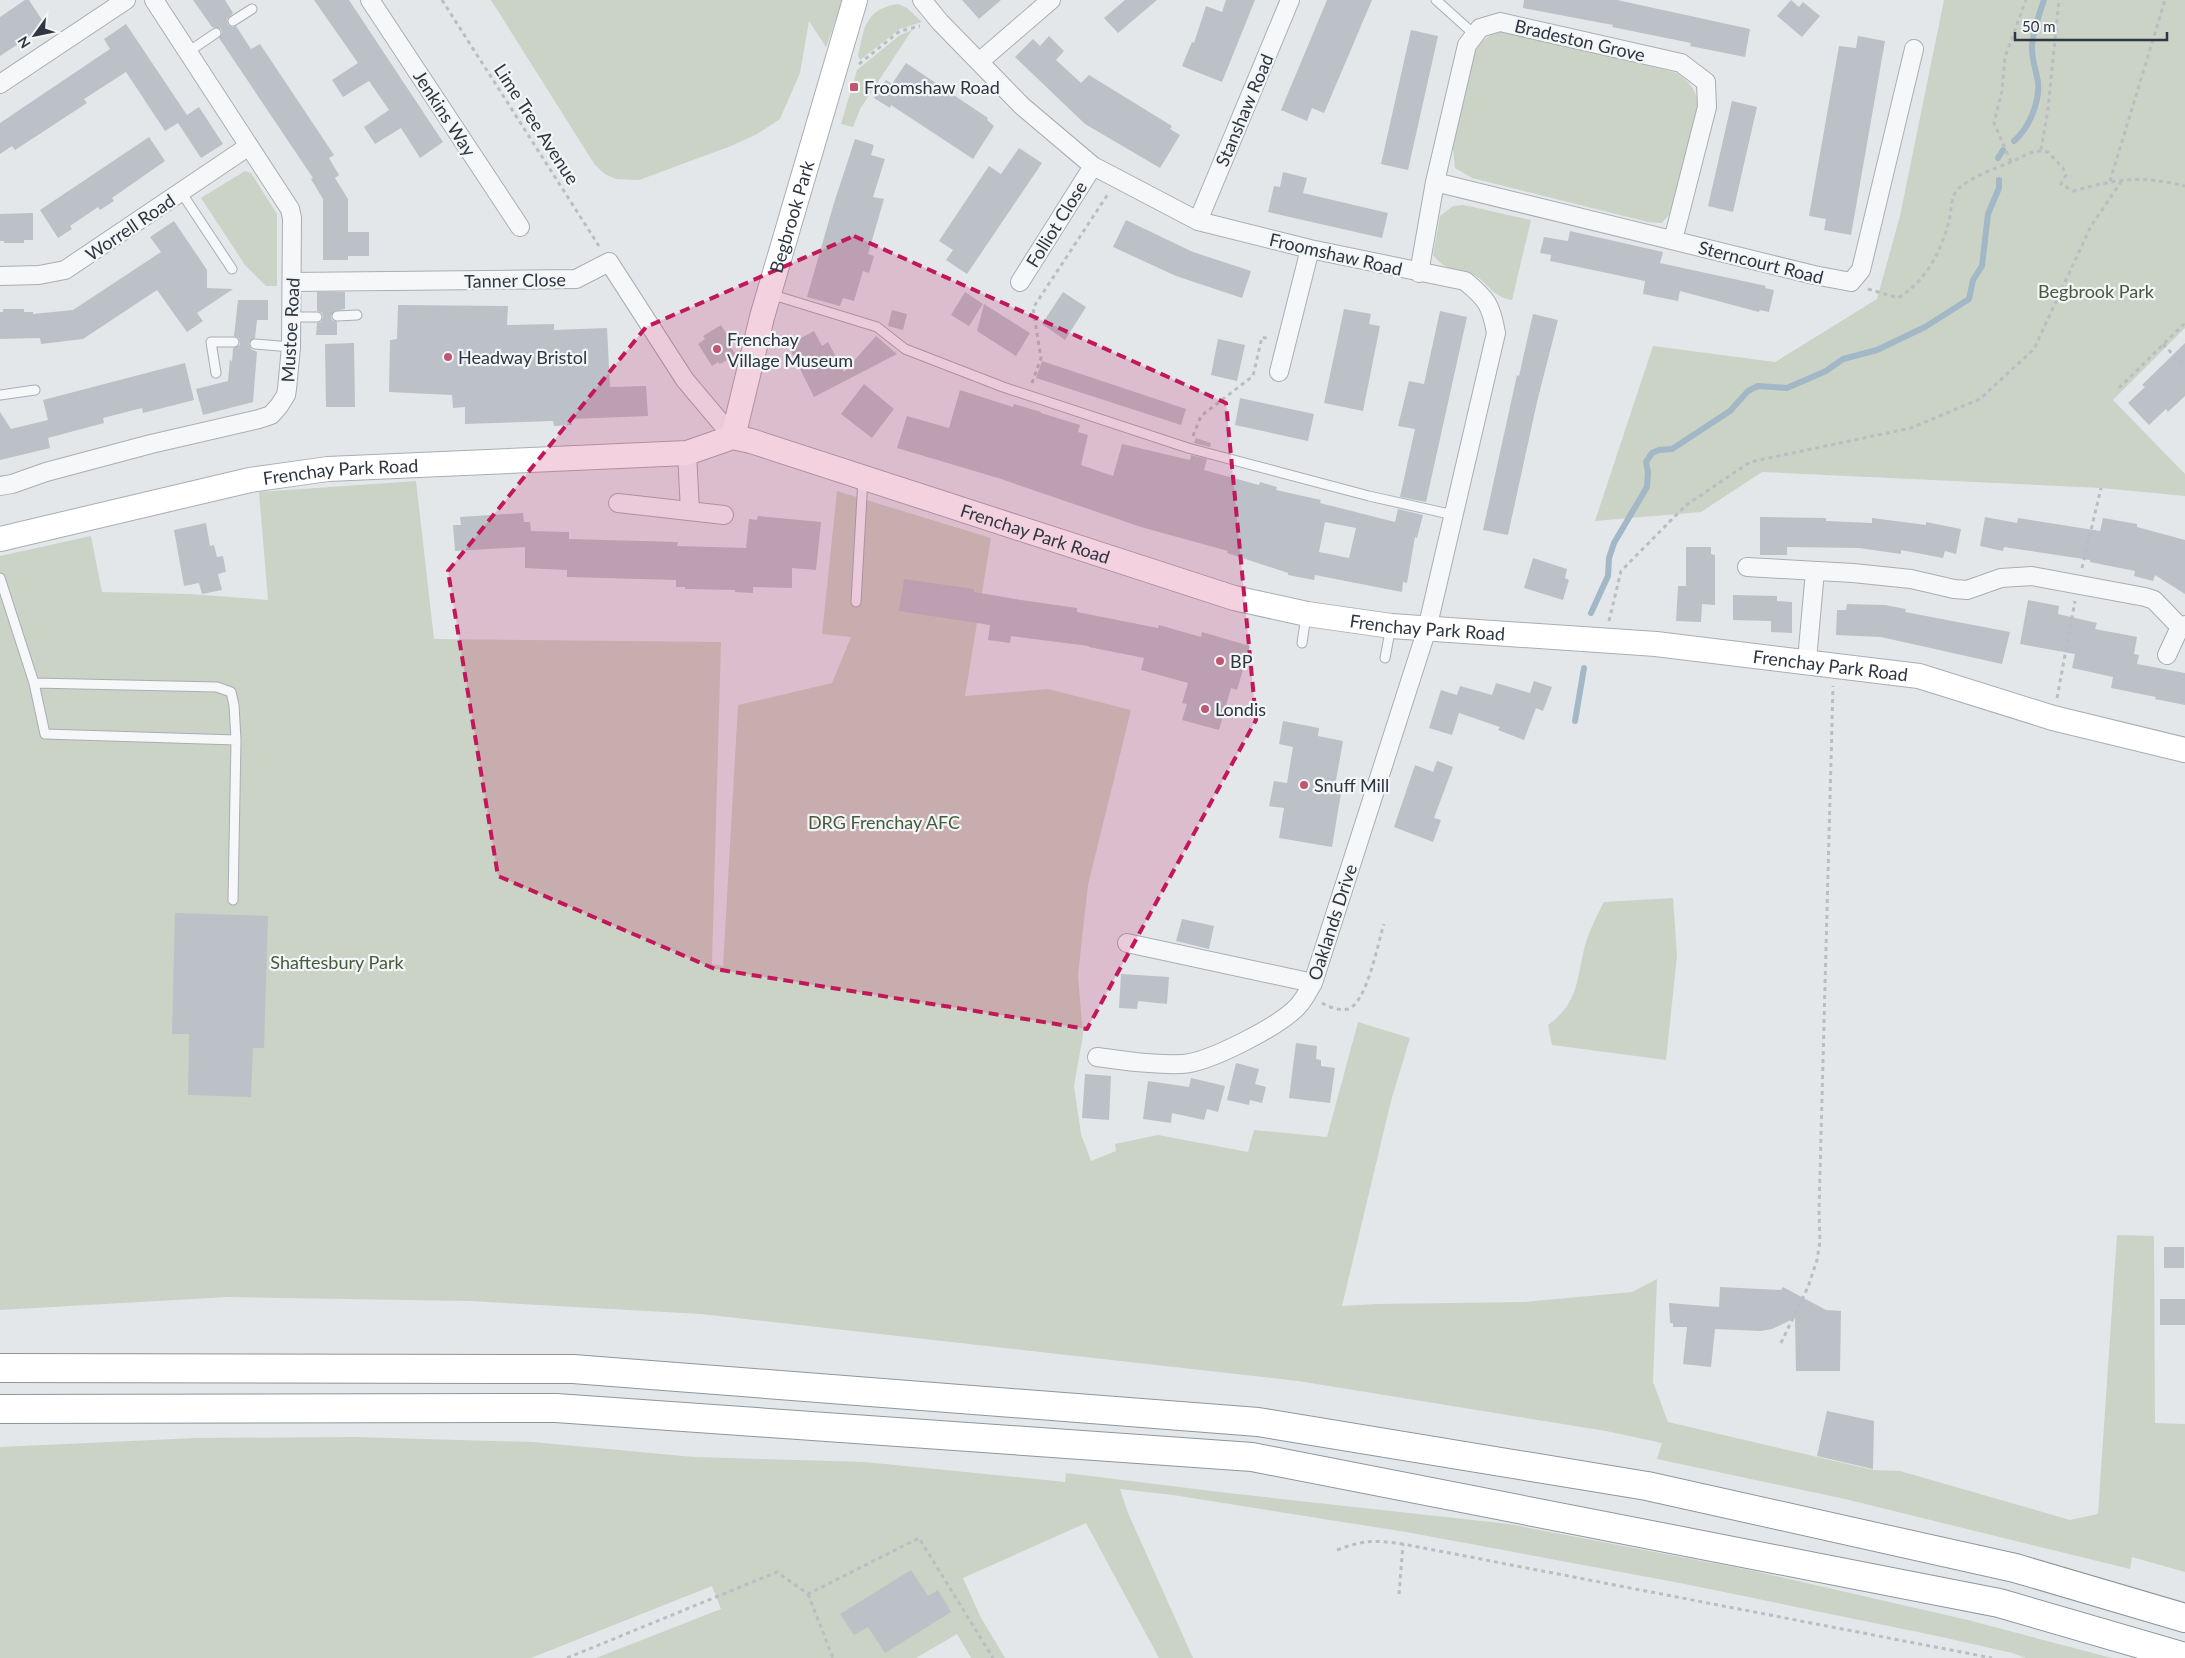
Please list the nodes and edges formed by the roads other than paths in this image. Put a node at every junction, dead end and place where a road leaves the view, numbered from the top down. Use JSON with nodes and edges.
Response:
{"nodes":[{"id":1,"x":126,"y":0,"type":"edge"},
{"id":2,"x":154,"y":0,"type":"edge"},
{"id":3,"x":370,"y":0,"type":"edge"},
{"id":4,"x":855,"y":0,"type":"edge"},
{"id":5,"x":922,"y":0,"type":"edge"},
{"id":6,"x":1051,"y":0,"type":"edge"},
{"id":7,"x":1290,"y":0,"type":"edge"},
{"id":8,"x":1436,"y":0,"type":"edge"},
{"id":9,"x":252,"y":9,"type":"dead end"},
{"id":10,"x":233,"y":22,"type":"dead end"},
{"id":11,"x":216,"y":33,"type":"dead end"},
{"id":12,"x":1475,"y":35,"type":"junction"},
{"id":13,"x":1914,"y":49,"type":"dead end"},
{"id":14,"x":188,"y":52,"type":"junction"},
{"id":15,"x":979,"y":62,"type":"junction"},
{"id":16,"x":0,"y":84,"type":"edge"},
{"id":17,"x":249,"y":146,"type":"junction"},
{"id":18,"x":1092,"y":166,"type":"junction"},
{"id":19,"x":1434,"y":182,"type":"junction"},
{"id":20,"x":181,"y":192,"type":"junction"},
{"id":21,"x":1198,"y":221,"type":"junction"},
{"id":22,"x":520,"y":227,"type":"dead end"},
{"id":23,"x":1673,"y":240,"type":"junction"},
{"id":24,"x":1310,"y":249,"type":"junction"},
{"id":25,"x":232,"y":269,"type":"dead end"},
{"id":26,"x":1419,"y":273,"type":"junction"},
{"id":27,"x":0,"y":276,"type":"edge"},
{"id":28,"x":292,"y":282,"type":"junction"},
{"id":29,"x":1020,"y":282,"type":"dead end"},
{"id":30,"x":768,"y":294,"type":"junction"},
{"id":31,"x":357,"y":315,"type":"dead end"},
{"id":32,"x":337,"y":316,"type":"dead end"},
{"id":33,"x":317,"y":317,"type":"dead end"},
{"id":34,"x":292,"y":318,"type":"junction"},
{"id":35,"x":234,"y":342,"type":"dead end"},
{"id":36,"x":255,"y":344,"type":"dead end"},
{"id":37,"x":291,"y":347,"type":"junction"},
{"id":38,"x":1279,"y":372,"type":"dead end"},
{"id":39,"x":216,"y":373,"type":"dead end"},
{"id":40,"x":35,"y":390,"type":"dead end"},
{"id":41,"x":0,"y":395,"type":"edge"},
{"id":42,"x":733,"y":437,"type":"junction"},
{"id":43,"x":687,"y":453,"type":"junction"},
{"id":44,"x":864,"y":478,"type":"junction"},
{"id":45,"x":0,"y":486,"type":"edge"},
{"id":46,"x":618,"y":503,"type":"dead end"},
{"id":47,"x":690,"y":511,"type":"junction"},
{"id":48,"x":724,"y":515,"type":"dead end"},
{"id":49,"x":1454,"y":515,"type":"junction"},
{"id":50,"x":0,"y":539,"type":"edge"},
{"id":51,"x":1747,"y":567,"type":"dead end"},
{"id":52,"x":1814,"y":570,"type":"junction"},
{"id":53,"x":0,"y":578,"type":"edge"},
{"id":54,"x":856,"y":602,"type":"dead end"},
{"id":55,"x":1306,"y":614,"type":"junction"},
{"id":56,"x":1391,"y":626,"type":"junction"},
{"id":57,"x":2183,"y":626,"type":"edge"},
{"id":58,"x":1427,"y":629,"type":"junction"},
{"id":59,"x":1302,"y":643,"type":"dead end"},
{"id":60,"x":2167,"y":655,"type":"dead end"},
{"id":61,"x":1385,"y":658,"type":"dead end"},
{"id":62,"x":1807,"y":660,"type":"junction"},
{"id":63,"x":34,"y":683,"type":"junction"},
{"id":64,"x":236,"y":740,"type":"junction"},
{"id":65,"x":2185,"y":750,"type":"edge"},
{"id":66,"x":233,"y":900,"type":"dead end"},
{"id":67,"x":1127,"y":943,"type":"dead end"},
{"id":68,"x":1309,"y":989,"type":"junction"},
{"id":69,"x":1097,"y":1057,"type":"dead end"},
{"id":70,"x":0,"y":1368,"type":"edge"},
{"id":71,"x":0,"y":1409,"type":"edge"},
{"id":72,"x":2185,"y":1618,"type":"edge"},
{"id":73,"x":2185,"y":1657,"type":"edge"}],
"edges":[{"from":1,"to":16,"type":"street"},
{"from":2,"to":14,"type":"street","name":"Mustoe Road"},
{"from":3,"to":22,"type":"street","name":"Jenkins Way"},
{"from":4,"to":30,"type":"main road","name":"Begbrook Park"},
{"from":5,"to":15,"type":"street","name":"Froomshaw Road"},
{"from":6,"to":15,"type":"street"},
{"from":7,"to":21,"type":"street","name":"Stanshaw Road"},
{"from":8,"to":12,"type":"lane"},
{"from":9,"to":10,"type":"lane"},
{"from":11,"to":14,"type":"lane"},
{"from":12,"to":19,"type":"street"},
{"from":12,"to":23,"type":"street","name":"Bradeston Grove"},
{"from":13,"to":23,"type":"street","name":"Sterncourt Road"},
{"from":14,"to":17,"type":"street","name":"Mustoe Road"},
{"from":15,"to":18,"type":"street","name":"Froomshaw Road"},
{"from":17,"to":20,"type":"street","name":"Worrell Road"},
{"from":17,"to":28,"type":"street","name":"Mustoe Road"},
{"from":18,"to":21,"type":"street","name":"Froomshaw Road"},
{"from":18,"to":29,"type":"street","name":"Folliot Close"},
{"from":19,"to":23,"type":"street","name":"Sterncourt Road"},
{"from":19,"to":26,"type":"street"},
{"from":20,"to":25,"type":"lane"},
{"from":20,"to":27,"type":"street","name":"Worrell Road"},
{"from":21,"to":24,"type":"street","name":"Froomshaw Road"},
{"from":24,"to":26,"type":"street","name":"Froomshaw Road"},
{"from":24,"to":38,"type":"street"},
{"from":26,"to":49,"type":"street","name":"Froomshaw Road"},
{"from":28,"to":34,"type":"street","name":"Mustoe Road"},
{"from":28,"to":42,"type":"street","name":"Tanner Close"},
{"from":30,"to":42,"type":"main road","name":"Begbrook Park"},
{"from":30,"to":49,"type":"lane"},
{"from":31,"to":32,"type":"lane"},
{"from":33,"to":34,"type":"lane"},
{"from":34,"to":37,"type":"street","name":"Mustoe Road"},
{"from":35,"to":39,"type":"lane"},
{"from":36,"to":37,"type":"lane"},
{"from":37,"to":45,"type":"street","name":"Mustoe Road"},
{"from":40,"to":41,"type":"lane"},
{"from":42,"to":43,"type":"main road","name":"Frenchay Park Road"},
{"from":42,"to":44,"type":"main road","name":"Frenchay Park Road"},
{"from":43,"to":47,"type":"street"},
{"from":43,"to":50,"type":"main road","name":"Frenchay Park Road"},
{"from":44,"to":54,"type":"lane"},
{"from":44,"to":55,"type":"main road","name":"Frenchay Park Road"},
{"from":46,"to":47,"type":"street"},
{"from":47,"to":48,"type":"street"},
{"from":49,"to":58,"type":"street","name":"Froomshaw Road"},
{"from":51,"to":52,"type":"street"},
{"from":52,"to":57,"type":"street"},
{"from":52,"to":62,"type":"street"},
{"from":53,"to":63,"type":"lane"},
{"from":55,"to":56,"type":"main road","name":"Frenchay Park Road"},
{"from":55,"to":59,"type":"lane"},
{"from":56,"to":58,"type":"main road","name":"Frenchay Park Road"},
{"from":56,"to":61,"type":"lane"},
{"from":57,"to":60,"type":"street"},
{"from":58,"to":62,"type":"main road","name":"Frenchay Park Road"},
{"from":58,"to":68,"type":"street","name":"Oaklands Drive"},
{"from":62,"to":65,"type":"main road","name":"Frenchay Park Road"},
{"from":63,"to":64,"type":"lane"},
{"from":63,"to":64,"type":"lane"},
{"from":64,"to":66,"type":"lane"},
{"from":67,"to":68,"type":"street"},
{"from":68,"to":69,"type":"street","name":"Oaklands Drive"},
{"from":70,"to":72,"type":"highway"},
{"from":71,"to":73,"type":"highway"}]}
